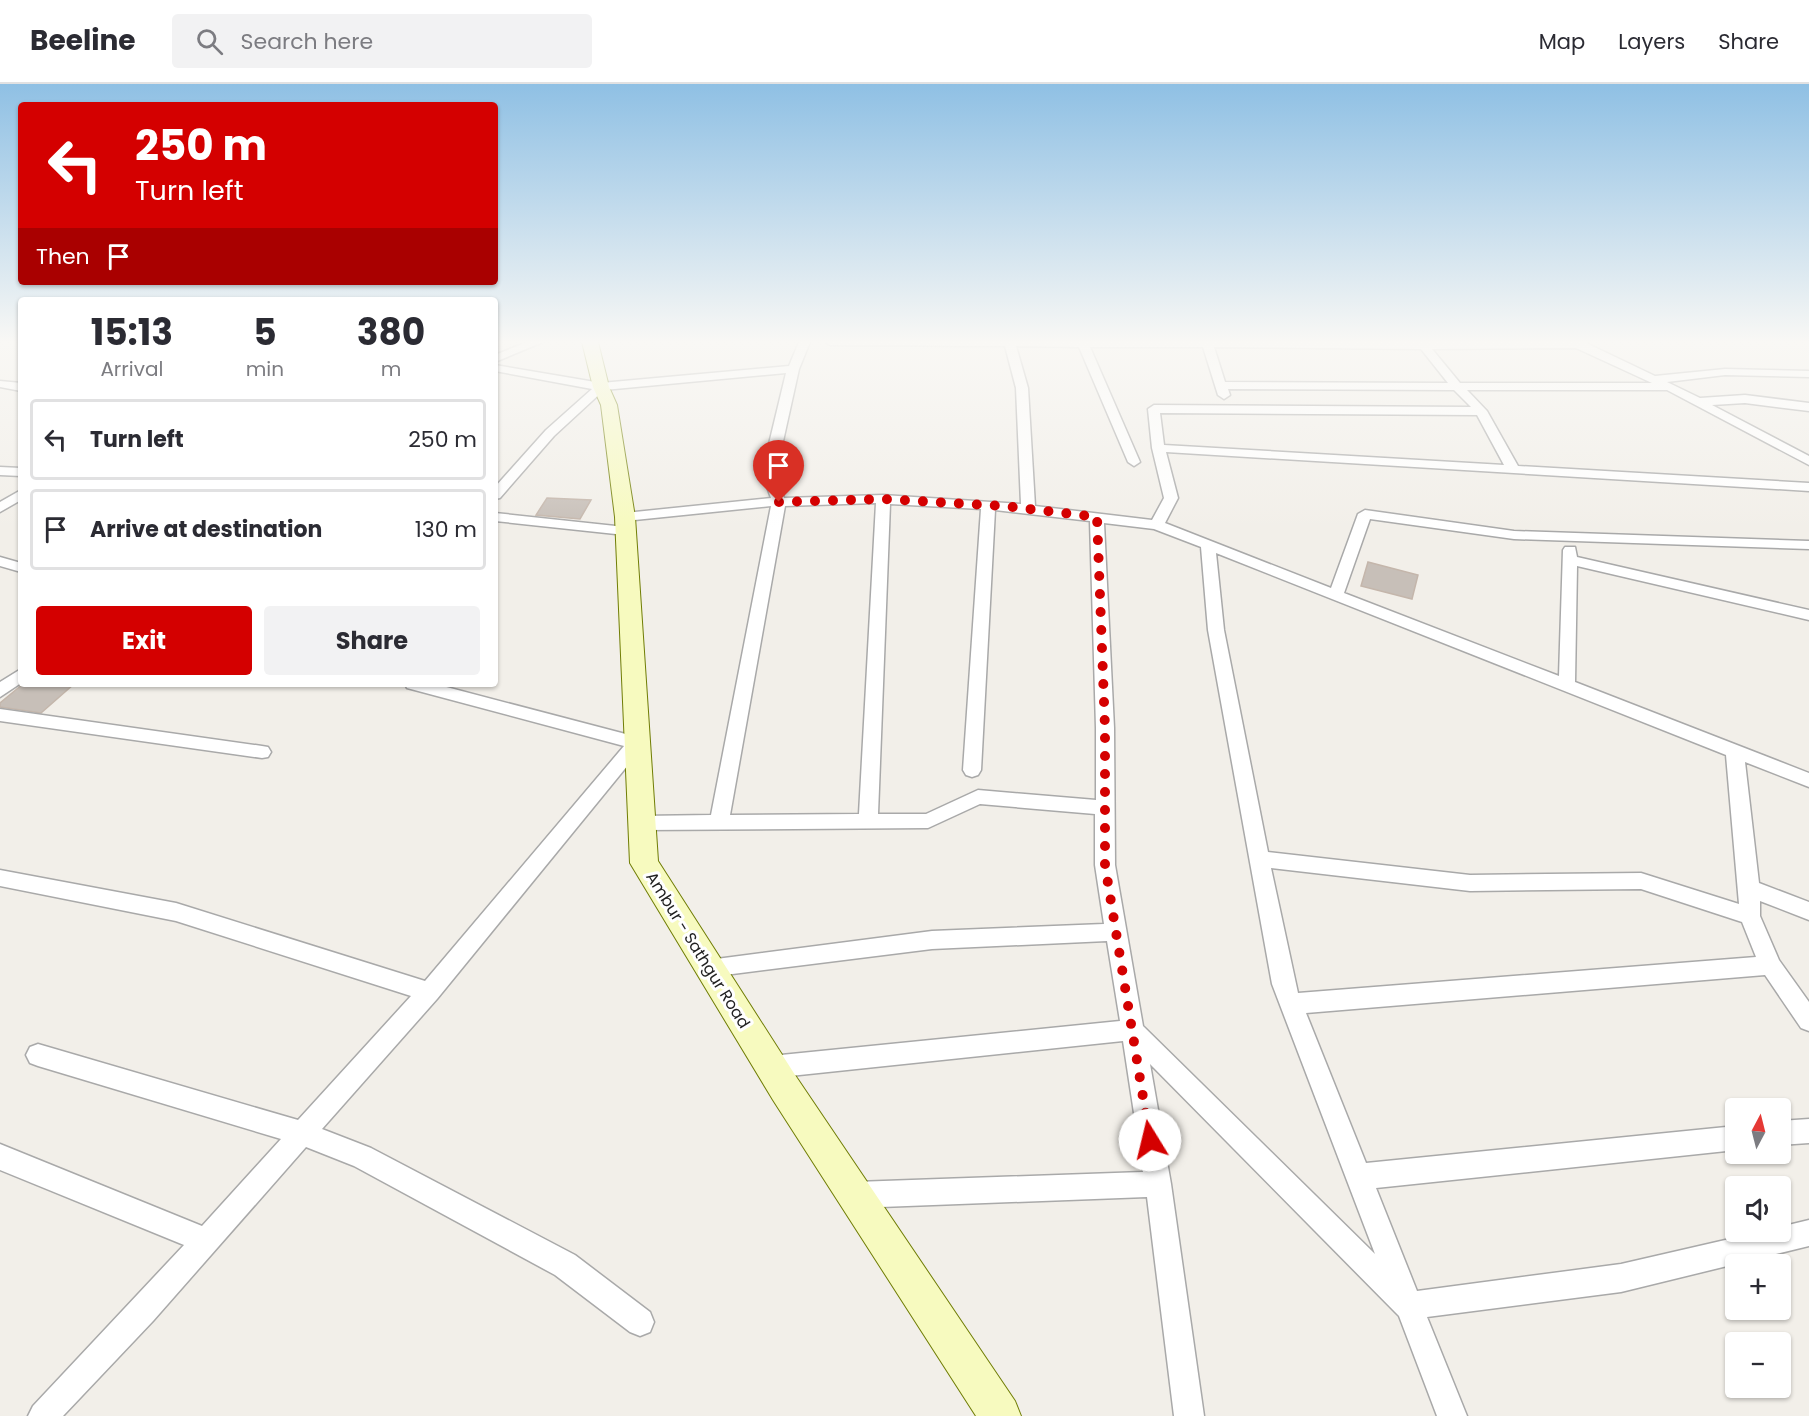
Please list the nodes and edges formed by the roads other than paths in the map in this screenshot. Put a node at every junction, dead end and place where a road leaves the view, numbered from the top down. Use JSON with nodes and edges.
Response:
{"nodes":[{"id":1,"x":582,"y":404,"type":"edge"},
{"id":2,"x":609,"y":404,"type":"edge"},
{"id":3,"x":785,"y":404,"type":"edge"},
{"id":4,"x":1023,"y":404,"type":"edge"},
{"id":5,"x":1109,"y":404,"type":"edge"},
{"id":6,"x":1228,"y":404,"type":"edge"},
{"id":7,"x":1475,"y":404,"type":"edge"},
{"id":8,"x":1701,"y":404,"type":"edge"},
{"id":9,"x":1786,"y":404,"type":"edge"},
{"id":10,"x":1809,"y":407,"type":"edge"},
{"id":11,"x":1230,"y":410,"type":"junction"},
{"id":12,"x":1482,"y":411,"type":"junction"},
{"id":13,"x":1158,"y":448,"type":"junction"},
{"id":14,"x":1788,"y":450,"type":"junction"},
{"id":15,"x":1809,"y":451,"type":"edge"},
{"id":16,"x":1809,"y":461,"type":"edge"},
{"id":17,"x":1134,"y":462,"type":"dead end"},
{"id":18,"x":1513,"y":469,"type":"junction"},
{"id":19,"x":0,"y":471,"type":"edge"},
{"id":20,"x":18,"y":472,"type":"edge"},
{"id":21,"x":1809,"y":487,"type":"edge"},
{"id":22,"x":498,"y":492,"type":"edge"},
{"id":23,"x":18,"y":496,"type":"edge"},
{"id":24,"x":882,"y":499,"type":"junction"},
{"id":25,"x":779,"y":502,"type":"junction"},
{"id":26,"x":988,"y":505,"type":"junction"},
{"id":27,"x":0,"y":508,"type":"edge"},
{"id":28,"x":1028,"y":509,"type":"junction"},
{"id":29,"x":498,"y":517,"type":"edge"},
{"id":30,"x":1097,"y":517,"type":"junction"},
{"id":31,"x":625,"y":524,"type":"junction"},
{"id":32,"x":1157,"y":525,"type":"junction"},
{"id":33,"x":1570,"y":536,"type":"junction"},
{"id":34,"x":1208,"y":545,"type":"junction"},
{"id":35,"x":1809,"y":545,"type":"edge"},
{"id":36,"x":1570,"y":560,"type":"junction"},
{"id":37,"x":0,"y":561,"type":"edge"},
{"id":38,"x":18,"y":567,"type":"edge"},
{"id":39,"x":1336,"y":595,"type":"junction"},
{"id":40,"x":1809,"y":615,"type":"edge"},
{"id":41,"x":1567,"y":685,"type":"junction"},
{"id":42,"x":424,"y":687,"type":"edge"},
{"id":43,"x":0,"y":715,"type":"edge"},
{"id":44,"x":638,"y":743,"type":"junction"},
{"id":45,"x":1735,"y":751,"type":"junction"},
{"id":46,"x":262,"y":752,"type":"dead end"},
{"id":47,"x":972,"y":770,"type":"dead end"},
{"id":48,"x":1809,"y":780,"type":"edge"},
{"id":49,"x":1105,"y":808,"type":"junction"},
{"id":50,"x":868,"y":820,"type":"junction"},
{"id":51,"x":719,"y":822,"type":"junction"},
{"id":52,"x":642,"y":823,"type":"junction"},
{"id":53,"x":1259,"y":859,"type":"junction"},
{"id":54,"x":0,"y":878,"type":"edge"},
{"id":55,"x":1749,"y":888,"type":"junction"},
{"id":56,"x":1809,"y":911,"type":"edge"},
{"id":57,"x":1750,"y":916,"type":"junction"},
{"id":58,"x":1117,"y":932,"type":"junction"},
{"id":59,"x":1770,"y":965,"type":"junction"},
{"id":60,"x":709,"y":968,"type":"junction"},
{"id":61,"x":429,"y":992,"type":"junction"},
{"id":62,"x":1291,"y":1004,"type":"junction"},
{"id":63,"x":1809,"y":1021,"type":"edge"},
{"id":64,"x":1132,"y":1030,"type":"junction"},
{"id":65,"x":38,"y":1055,"type":"dead end"},
{"id":66,"x":771,"y":1067,"type":"junction"},
{"id":67,"x":1809,"y":1131,"type":"edge"},
{"id":68,"x":1791,"y":1132,"type":"edge"},
{"id":69,"x":302,"y":1133,"type":"junction"},
{"id":70,"x":1725,"y":1139,"type":"edge"},
{"id":71,"x":0,"y":1157,"type":"edge"},
{"id":72,"x":1358,"y":1177,"type":"junction"},
{"id":73,"x":1158,"y":1184,"type":"junction"},
{"id":74,"x":855,"y":1195,"type":"junction"},
{"id":75,"x":1809,"y":1233,"type":"edge"},
{"id":76,"x":206,"y":1241,"type":"junction"},
{"id":77,"x":1408,"y":1306,"type":"junction"},
{"id":78,"x":640,"y":1322,"type":"dead end"},
{"id":79,"x":43,"y":1416,"type":"edge"},
{"id":80,"x":1000,"y":1416,"type":"edge"},
{"id":81,"x":1189,"y":1416,"type":"edge"},
{"id":82,"x":1452,"y":1416,"type":"edge"}],
"edges":[{"from":1,"to":22,"type":"street"},
{"from":2,"to":31,"type":"main road","name":"Ambur - Sathgur Road"},
{"from":3,"to":25,"type":"street"},
{"from":4,"to":28,"type":"street"},
{"from":5,"to":17,"type":"street"},
{"from":6,"to":11,"type":"street"},
{"from":7,"to":12,"type":"street"},
{"from":8,"to":14,"type":"street"},
{"from":9,"to":10,"type":"street"},
{"from":11,"to":12,"type":"street"},
{"from":11,"to":13,"type":"street"},
{"from":12,"to":18,"type":"street"},
{"from":13,"to":18,"type":"street"},
{"from":13,"to":32,"type":"street"},
{"from":14,"to":15,"type":"street"},
{"from":14,"to":16,"type":"street"},
{"from":18,"to":21,"type":"street"},
{"from":19,"to":20,"type":"street"},
{"from":23,"to":27,"type":"street"},
{"from":24,"to":25,"type":"street"},
{"from":24,"to":26,"type":"street"},
{"from":24,"to":50,"type":"street"},
{"from":25,"to":31,"type":"street"},
{"from":25,"to":51,"type":"street"},
{"from":26,"to":28,"type":"street"},
{"from":26,"to":47,"type":"street"},
{"from":28,"to":30,"type":"street"},
{"from":29,"to":31,"type":"street"},
{"from":30,"to":32,"type":"street"},
{"from":30,"to":49,"type":"street"},
{"from":31,"to":44,"type":"main road","name":"Ambur - Sathgur Road"},
{"from":32,"to":34,"type":"street"},
{"from":33,"to":35,"type":"street"},
{"from":33,"to":36,"type":"street"},
{"from":33,"to":39,"type":"street"},
{"from":34,"to":39,"type":"street"},
{"from":34,"to":53,"type":"street"},
{"from":36,"to":40,"type":"street"},
{"from":36,"to":41,"type":"street"},
{"from":37,"to":38,"type":"street"},
{"from":39,"to":41,"type":"street"},
{"from":41,"to":45,"type":"street"},
{"from":42,"to":44,"type":"street"},
{"from":43,"to":46,"type":"street"},
{"from":44,"to":52,"type":"main road","name":"Ambur - Sathgur Road"},
{"from":44,"to":61,"type":"street"},
{"from":45,"to":48,"type":"street"},
{"from":45,"to":55,"type":"street"},
{"from":49,"to":50,"type":"street"},
{"from":49,"to":58,"type":"street"},
{"from":50,"to":51,"type":"street"},
{"from":51,"to":52,"type":"street"},
{"from":52,"to":60,"type":"main road","name":"Ambur - Sathgur Road"},
{"from":53,"to":57,"type":"street"},
{"from":53,"to":62,"type":"street"},
{"from":54,"to":61,"type":"street"},
{"from":55,"to":56,"type":"street"},
{"from":55,"to":57,"type":"street"},
{"from":57,"to":59,"type":"street"},
{"from":58,"to":60,"type":"street"},
{"from":58,"to":64,"type":"street"},
{"from":59,"to":62,"type":"street"},
{"from":59,"to":63,"type":"street"},
{"from":60,"to":66,"type":"main road","name":"Ambur - Sathgur Road"},
{"from":61,"to":69,"type":"street"},
{"from":62,"to":72,"type":"street"},
{"from":64,"to":66,"type":"street"},
{"from":64,"to":73,"type":"street"},
{"from":64,"to":77,"type":"street"},
{"from":65,"to":69,"type":"street"},
{"from":66,"to":74,"type":"main road","name":"Ambur - Sathgur Road"},
{"from":67,"to":68,"type":"street"},
{"from":69,"to":76,"type":"street"},
{"from":69,"to":78,"type":"street"},
{"from":70,"to":72,"type":"street"},
{"from":71,"to":76,"type":"street"},
{"from":72,"to":77,"type":"street"},
{"from":73,"to":74,"type":"street"},
{"from":73,"to":81,"type":"street"},
{"from":74,"to":80,"type":"main road","name":"Ambur - Sathgur Road"},
{"from":75,"to":77,"type":"street"},
{"from":76,"to":79,"type":"street"},
{"from":77,"to":82,"type":"street"}]}
